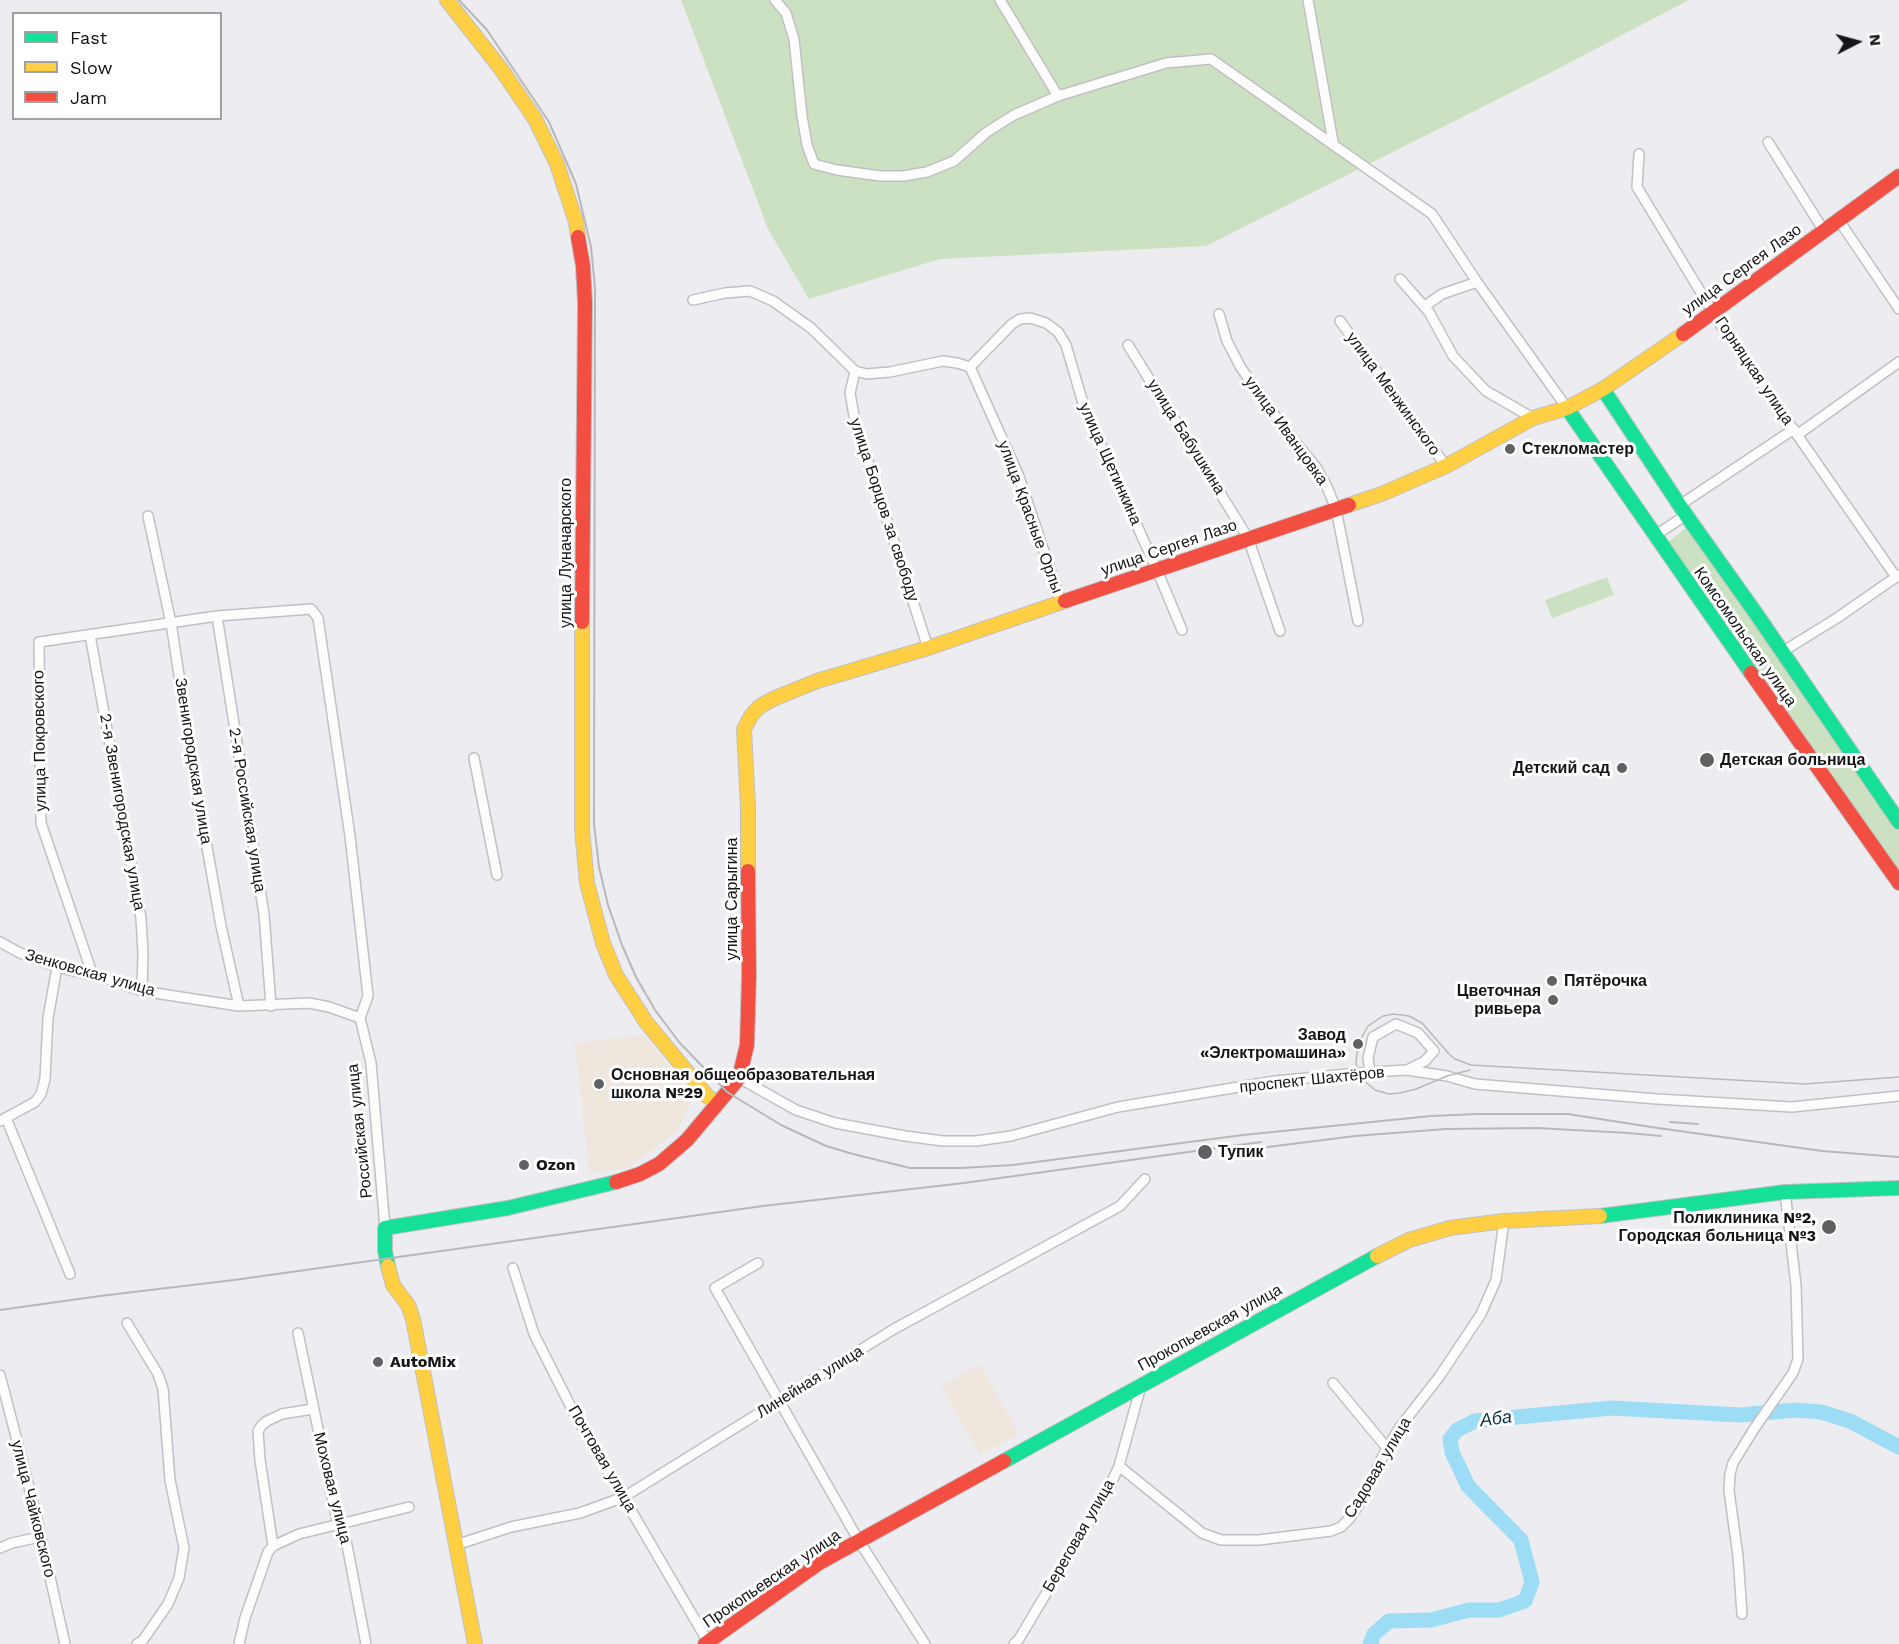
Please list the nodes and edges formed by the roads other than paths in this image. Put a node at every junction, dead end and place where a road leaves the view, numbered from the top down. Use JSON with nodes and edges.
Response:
{"nodes":[{"id":1,"x":447,"y":0,"type":"edge"},
{"id":2,"x":775,"y":0,"type":"edge"},
{"id":3,"x":1000,"y":0,"type":"edge"},
{"id":4,"x":1308,"y":0,"type":"edge"},
{"id":5,"x":1058,"y":96,"type":"junction"},
{"id":6,"x":1768,"y":141,"type":"dead end"},
{"id":7,"x":1333,"y":142,"type":"junction"},
{"id":8,"x":1639,"y":154,"type":"dead end"},
{"id":9,"x":1899,"y":176,"type":"edge"},
{"id":10,"x":1838,"y":219,"type":"junction"},
{"id":11,"x":1824,"y":231,"type":"junction"},
{"id":12,"x":1400,"y":279,"type":"dead end"},
{"id":13,"x":1477,"y":282,"type":"junction"},
{"id":14,"x":693,"y":300,"type":"dead end"},
{"id":15,"x":1425,"y":306,"type":"junction"},
{"id":16,"x":1899,"y":309,"type":"edge"},
{"id":17,"x":1714,"y":312,"type":"junction"},
{"id":18,"x":1219,"y":314,"type":"dead end"},
{"id":19,"x":1340,"y":321,"type":"dead end"},
{"id":20,"x":1128,"y":345,"type":"dead end"},
{"id":21,"x":1899,"y":362,"type":"edge"},
{"id":22,"x":970,"y":367,"type":"junction"},
{"id":23,"x":855,"y":371,"type":"junction"},
{"id":24,"x":1603,"y":389,"type":"junction"},
{"id":25,"x":1567,"y":408,"type":"junction"},
{"id":26,"x":1533,"y":418,"type":"junction"},
{"id":27,"x":1796,"y":432,"type":"junction"},
{"id":28,"x":1446,"y":466,"type":"junction"},
{"id":29,"x":1336,"y":509,"type":"junction"},
{"id":30,"x":1683,"y":510,"type":"junction"},
{"id":31,"x":148,"y":516,"type":"dead end"},
{"id":32,"x":1656,"y":535,"type":"junction"},
{"id":33,"x":1248,"y":538,"type":"junction"},
{"id":34,"x":1157,"y":570,"type":"junction"},
{"id":35,"x":1897,"y":576,"type":"edge"},
{"id":36,"x":1061,"y":602,"type":"junction"},
{"id":37,"x":217,"y":616,"type":"junction"},
{"id":38,"x":1358,"y":621,"type":"dead end"},
{"id":39,"x":171,"y":623,"type":"junction"},
{"id":40,"x":1182,"y":630,"type":"dead end"},
{"id":41,"x":1280,"y":631,"type":"dead end"},
{"id":42,"x":90,"y":635,"type":"junction"},
{"id":43,"x":928,"y":648,"type":"junction"},
{"id":44,"x":1782,"y":652,"type":"junction"},
{"id":45,"x":773,"y":699,"type":"joint"},
{"id":46,"x":474,"y":758,"type":"dead end"},
{"id":47,"x":1899,"y":822,"type":"edge"},
{"id":48,"x":497,"y":875,"type":"dead end"},
{"id":49,"x":1899,"y":883,"type":"edge"},
{"id":50,"x":0,"y":942,"type":"edge"},
{"id":51,"x":57,"y":967,"type":"junction"},
{"id":52,"x":93,"y":976,"type":"junction"},
{"id":53,"x":142,"y":991,"type":"junction"},
{"id":54,"x":239,"y":1006,"type":"junction"},
{"id":55,"x":271,"y":1006,"type":"junction"},
{"id":56,"x":360,"y":1018,"type":"junction"},
{"id":57,"x":1407,"y":1070,"type":"junction"},
{"id":58,"x":1370,"y":1072,"type":"junction"},
{"id":59,"x":739,"y":1078,"type":"junction"},
{"id":60,"x":1899,"y":1096,"type":"edge"},
{"id":61,"x":717,"y":1103,"type":"junction"},
{"id":62,"x":3,"y":1119,"type":"edge"},
{"id":63,"x":1145,"y":1179,"type":"dead end"},
{"id":64,"x":1899,"y":1188,"type":"edge"},
{"id":65,"x":1785,"y":1192,"type":"junction"},
{"id":66,"x":1504,"y":1221,"type":"junction"},
{"id":67,"x":385,"y":1227,"type":"junction"},
{"id":68,"x":759,"y":1263,"type":"dead end"},
{"id":69,"x":513,"y":1268,"type":"dead end"},
{"id":70,"x":70,"y":1274,"type":"dead end"},
{"id":71,"x":128,"y":1323,"type":"dead end"},
{"id":72,"x":298,"y":1333,"type":"dead end"},
{"id":73,"x":0,"y":1375,"type":"edge"},
{"id":74,"x":1333,"y":1383,"type":"dead end"},
{"id":75,"x":1140,"y":1386,"type":"junction"},
{"id":76,"x":779,"y":1402,"type":"junction"},
{"id":77,"x":313,"y":1409,"type":"junction"},
{"id":78,"x":1387,"y":1448,"type":"junction"},
{"id":79,"x":1119,"y":1466,"type":"junction"},
{"id":80,"x":624,"y":1497,"type":"junction"},
{"id":81,"x":410,"y":1507,"type":"dead end"},
{"id":82,"x":338,"y":1525,"type":"junction"},
{"id":83,"x":40,"y":1537,"type":"junction"},
{"id":84,"x":859,"y":1541,"type":"junction"},
{"id":85,"x":456,"y":1545,"type":"junction"},
{"id":86,"x":273,"y":1546,"type":"junction"},
{"id":87,"x":0,"y":1548,"type":"edge"},
{"id":88,"x":1742,"y":1614,"type":"dead end"},
{"id":89,"x":706,"y":1643,"type":"edge"},
{"id":90,"x":65,"y":1644,"type":"edge"},
{"id":91,"x":137,"y":1644,"type":"edge"},
{"id":92,"x":239,"y":1644,"type":"edge"},
{"id":93,"x":366,"y":1644,"type":"edge"},
{"id":94,"x":476,"y":1644,"type":"edge"},
{"id":95,"x":925,"y":1644,"type":"edge"},
{"id":96,"x":1014,"y":1644,"type":"edge"}],
"edges":[{"from":1,"to":61,"type":"main road","name":"улица Луначарского"},
{"from":2,"to":5,"type":"street"},
{"from":3,"to":5,"type":"street"},
{"from":4,"to":7,"type":"street"},
{"from":5,"to":7,"type":"street"},
{"from":6,"to":11,"type":"street"},
{"from":7,"to":13,"type":"street"},
{"from":8,"to":17,"type":"street","name":"Горняцкая улица"},
{"from":9,"to":10,"type":"main road","name":"улица Сергея Лазо"},
{"from":10,"to":11,"type":"main road","name":"улица Сергея Лазо"},
{"from":10,"to":16,"type":"street"},
{"from":11,"to":17,"type":"main road","name":"улица Сергея Лазо"},
{"from":12,"to":15,"type":"street"},
{"from":13,"to":15,"type":"street"},
{"from":13,"to":25,"type":"street"},
{"from":14,"to":23,"type":"street"},
{"from":15,"to":26,"type":"street"},
{"from":17,"to":24,"type":"main road","name":"улица Сергея Лазо"},
{"from":17,"to":27,"type":"street","name":"Горняцкая улица"},
{"from":18,"to":29,"type":"street","name":"улица Иванцовка"},
{"from":19,"to":28,"type":"street","name":"улица Менжинского"},
{"from":20,"to":33,"type":"street","name":"улица Бабушкина"},
{"from":21,"to":27,"type":"street"},
{"from":22,"to":23,"type":"street"},
{"from":22,"to":34,"type":"street","name":"улица Щетинкина"},
{"from":22,"to":36,"type":"street","name":"улица Красные Орлы"},
{"from":23,"to":43,"type":"street","name":"улица Борцов за свободу"},
{"from":24,"to":25,"type":"main road","name":"улица Сергея Лазо"},
{"from":24,"to":30,"type":"main road","name":"Комсомольская улица"},
{"from":25,"to":26,"type":"main road","name":"улица Сергея Лазо"},
{"from":25,"to":32,"type":"main road","name":"Комсомольская улица"},
{"from":26,"to":28,"type":"main road","name":"улица Сергея Лазо"},
{"from":27,"to":30,"type":"street"},
{"from":27,"to":35,"type":"street","name":"Горняцкая улица"},
{"from":28,"to":29,"type":"main road","name":"улица Сергея Лазо"},
{"from":29,"to":33,"type":"main road","name":"улица Сергея Лазо"},
{"from":29,"to":38,"type":"street","name":"улица Иванцовка"},
{"from":30,"to":32,"type":"street"},
{"from":30,"to":44,"type":"main road","name":"Комсомольская улица"},
{"from":31,"to":39,"type":"street","name":"Звенигородская улица"},
{"from":32,"to":49,"type":"main road","name":"Комсомольская улица"},
{"from":33,"to":34,"type":"main road","name":"улица Сергея Лазо"},
{"from":33,"to":41,"type":"street","name":"улица Бабушкина"},
{"from":34,"to":36,"type":"main road","name":"улица Сергея Лазо"},
{"from":34,"to":40,"type":"street","name":"улица Щетинкина"},
{"from":35,"to":44,"type":"street"},
{"from":36,"to":43,"type":"main road","name":"улица Сергея Лазо"},
{"from":37,"to":39,"type":"street"},
{"from":37,"to":55,"type":"street","name":"2-я Российская улица"},
{"from":37,"to":56,"type":"street","name":"Российская улица"},
{"from":39,"to":42,"type":"street"},
{"from":39,"to":54,"type":"street","name":"Звенигородская улица"},
{"from":42,"to":52,"type":"street","name":"улица Покровского"},
{"from":42,"to":53,"type":"street","name":"2-я Звенигородская улица"},
{"from":43,"to":45,"type":"main road","name":"улица Сергея Лазо"},
{"from":44,"to":47,"type":"main road","name":"Комсомольская улица"},
{"from":45,"to":59,"type":"main road","name":"улица Сарыгина"},
{"from":46,"to":48,"type":"street"},
{"from":50,"to":51,"type":"street","name":"Зенковская улица"},
{"from":51,"to":52,"type":"street","name":"Зенковская улица"},
{"from":51,"to":62,"type":"street"},
{"from":52,"to":53,"type":"street","name":"Зенковская улица"},
{"from":53,"to":54,"type":"street","name":"Зенковская улица"},
{"from":54,"to":55,"type":"street","name":"Зенковская улица"},
{"from":55,"to":56,"type":"street","name":"Зенковская улица"},
{"from":56,"to":67,"type":"street","name":"Российская улица"},
{"from":57,"to":58,"type":"street","name":"проспект Шахтёров"},
{"from":57,"to":58,"type":"street"},
{"from":57,"to":60,"type":"street","name":"проспект Шахтёров"},
{"from":58,"to":59,"type":"street","name":"проспект Шахтёров"},
{"from":59,"to":61,"type":"main road","name":"улица Сарыгина"},
{"from":61,"to":67,"type":"main road","name":"улица Сарыгина"},
{"from":62,"to":70,"type":"street"},
{"from":63,"to":76,"type":"street","name":"Линейная улица"},
{"from":64,"to":65,"type":"main road","name":"Прокопьевская улица"},
{"from":65,"to":66,"type":"main road","name":"Прокопьевская улица"},
{"from":65,"to":88,"type":"street"},
{"from":66,"to":75,"type":"main road","name":"Прокопьевская улица"},
{"from":66,"to":78,"type":"street","name":"Садовая улица"},
{"from":67,"to":85,"type":"main road","name":"Российская улица"},
{"from":68,"to":76,"type":"street"},
{"from":69,"to":80,"type":"street","name":"Почтовая улица"},
{"from":71,"to":91,"type":"street"},
{"from":72,"to":77,"type":"street","name":"Моховая улица"},
{"from":73,"to":83,"type":"street","name":"улица Чайковского"},
{"from":74,"to":78,"type":"street"},
{"from":75,"to":79,"type":"street","name":"Береговая улица"},
{"from":75,"to":84,"type":"main road","name":"Прокопьевская улица"},
{"from":76,"to":80,"type":"street","name":"Линейная улица"},
{"from":76,"to":84,"type":"street"},
{"from":77,"to":82,"type":"street","name":"Моховая улица"},
{"from":77,"to":86,"type":"street"},
{"from":78,"to":79,"type":"street","name":"Садовая улица"},
{"from":79,"to":96,"type":"street","name":"Береговая улица"},
{"from":80,"to":85,"type":"street","name":"Линейная улица"},
{"from":80,"to":89,"type":"street","name":"Почтовая улица"},
{"from":81,"to":82,"type":"street"},
{"from":82,"to":86,"type":"street"},
{"from":82,"to":93,"type":"street","name":"Моховая улица"},
{"from":83,"to":87,"type":"street"},
{"from":83,"to":90,"type":"street","name":"улица Чайковского"},
{"from":84,"to":89,"type":"main road","name":"Прокопьевская улица"},
{"from":84,"to":95,"type":"street"},
{"from":85,"to":94,"type":"main road","name":"Российская улица"},
{"from":86,"to":92,"type":"street"}]}
